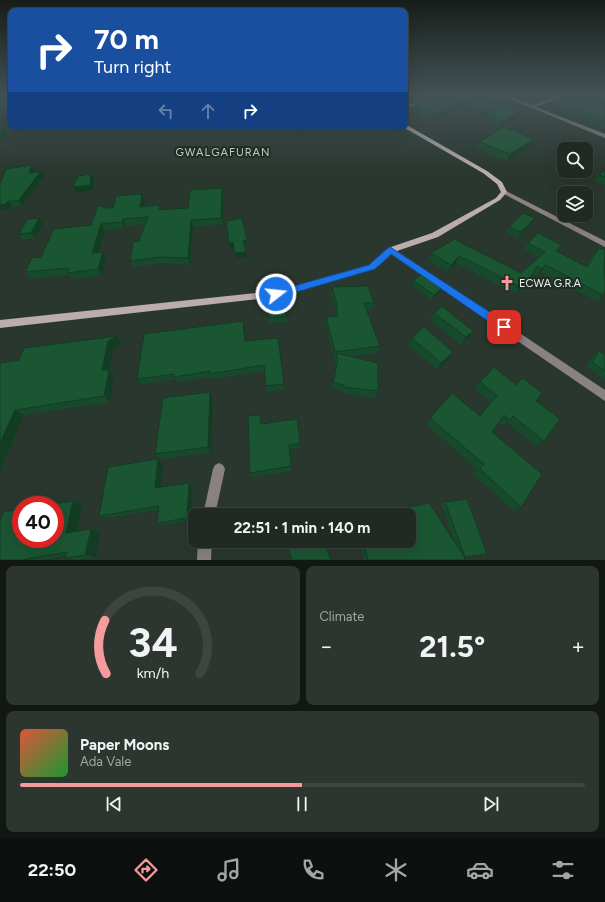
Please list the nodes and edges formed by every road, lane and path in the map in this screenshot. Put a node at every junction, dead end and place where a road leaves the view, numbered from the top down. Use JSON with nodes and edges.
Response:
{"nodes":[{"id":1,"x":568,"y":121,"type":"edge"},
{"id":2,"x":408,"y":128,"type":"edge"},
{"id":3,"x":605,"y":136,"type":"edge"},
{"id":4,"x":504,"y":192,"type":"junction"},
{"id":5,"x":605,"y":244,"type":"edge"},
{"id":6,"x":390,"y":250,"type":"junction"},
{"id":7,"x":0,"y":324,"type":"edge"},
{"id":8,"x":605,"y":396,"type":"edge"},
{"id":9,"x":219,"y":469,"type":"dead end"},
{"id":10,"x":211,"y":508,"type":"edge"},
{"id":11,"x":205,"y":548,"type":"edge"},
{"id":12,"x":204,"y":560,"type":"edge"}],
"edges":[{"from":1,"to":3,"type":"street"},
{"from":2,"to":4,"type":"street"},
{"from":4,"to":5,"type":"street"},
{"from":4,"to":6,"type":"street"},
{"from":6,"to":7,"type":"street"},
{"from":6,"to":8,"type":"street"},
{"from":9,"to":10,"type":"street"},
{"from":11,"to":12,"type":"street"}]}
